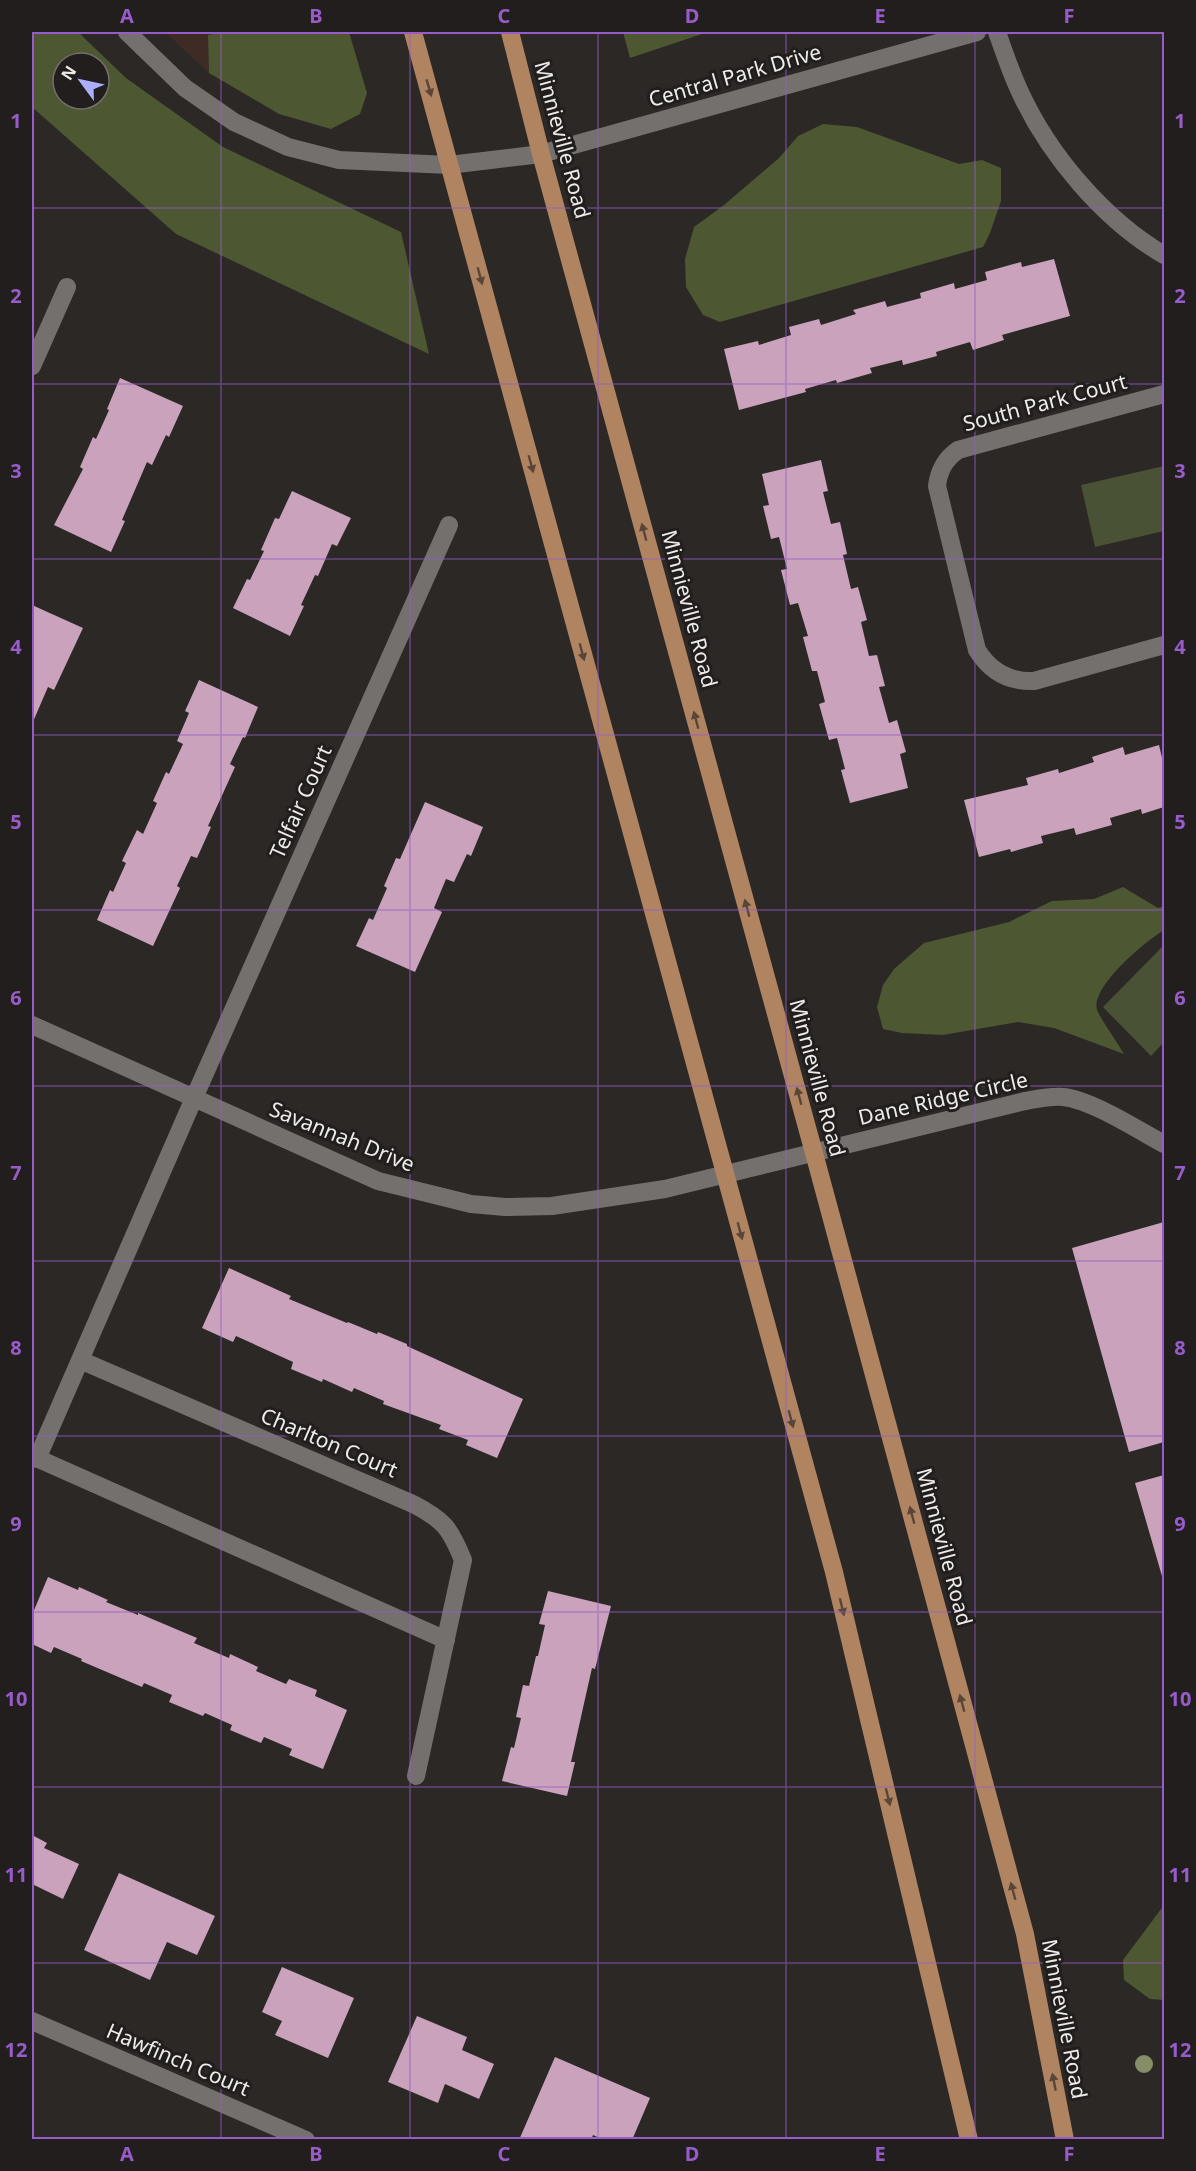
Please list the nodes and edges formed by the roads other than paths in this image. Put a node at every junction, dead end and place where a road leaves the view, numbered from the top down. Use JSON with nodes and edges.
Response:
{"nodes":[{"id":1,"x":127,"y":32,"type":"edge"},
{"id":2,"x":413,"y":32,"type":"edge"},
{"id":3,"x":510,"y":32,"type":"edge"},
{"id":4,"x":976,"y":32,"type":"edge"},
{"id":5,"x":997,"y":32,"type":"edge"},
{"id":6,"x":541,"y":154,"type":"junction"},
{"id":7,"x":449,"y":165,"type":"junction"},
{"id":8,"x":1164,"y":255,"type":"edge"},
{"id":9,"x":67,"y":287,"type":"dead end"},
{"id":10,"x":32,"y":366,"type":"edge"},
{"id":11,"x":1164,"y":394,"type":"edge"},
{"id":12,"x":450,"y":525,"type":"dead end"},
{"id":13,"x":1164,"y":645,"type":"edge"},
{"id":14,"x":32,"y":1025,"type":"edge"},
{"id":15,"x":194,"y":1098,"type":"junction"},
{"id":16,"x":1164,"y":1144,"type":"edge"},
{"id":17,"x":814,"y":1153,"type":"junction"},
{"id":18,"x":724,"y":1175,"type":"junction"},
{"id":19,"x":80,"y":1360,"type":"junction"},
{"id":20,"x":34,"y":1457,"type":"edge"},
{"id":21,"x":446,"y":1640,"type":"junction"},
{"id":22,"x":416,"y":1776,"type":"dead end"},
{"id":23,"x":32,"y":2021,"type":"edge"},
{"id":24,"x":306,"y":2139,"type":"edge"},
{"id":25,"x":969,"y":2139,"type":"edge"},
{"id":26,"x":1065,"y":2139,"type":"edge"}],
"edges":[{"from":1,"to":7,"type":"street","name":"Central Park Drive"},
{"from":2,"to":7,"type":"main road","one_way":true},
{"from":3,"to":6,"type":"main road","name":"Minnieville Road"},
{"from":4,"to":6,"type":"street","name":"Central Park Drive"},
{"from":5,"to":8,"type":"street"},
{"from":6,"to":7,"type":"street","name":"Central Park Drive"},
{"from":17,"to":6,"type":"main road","name":"Minnieville Road","one_way":true},
{"from":7,"to":18,"type":"main road","one_way":true},
{"from":9,"to":10,"type":"street"},
{"from":11,"to":13,"type":"street","name":"South Park Court"},
{"from":12,"to":15,"type":"street","name":"Telfair Court"},
{"from":14,"to":15,"type":"street","name":"Savannah Drive"},
{"from":15,"to":18,"type":"street","name":"Savannah Drive"},
{"from":15,"to":19,"type":"street"},
{"from":16,"to":17,"type":"street","name":"Dane Ridge Circle"},
{"from":17,"to":18,"type":"street","name":"Dane Ridge Circle"},
{"from":26,"to":17,"type":"main road","name":"Minnieville Road","one_way":true},
{"from":18,"to":25,"type":"main road","one_way":true},
{"from":19,"to":20,"type":"street"},
{"from":19,"to":21,"type":"street","name":"Charlton Court"},
{"from":20,"to":21,"type":"street"},
{"from":21,"to":22,"type":"street","name":"Charlton Court"},
{"from":23,"to":24,"type":"street","name":"Hawfinch Court"}]}
